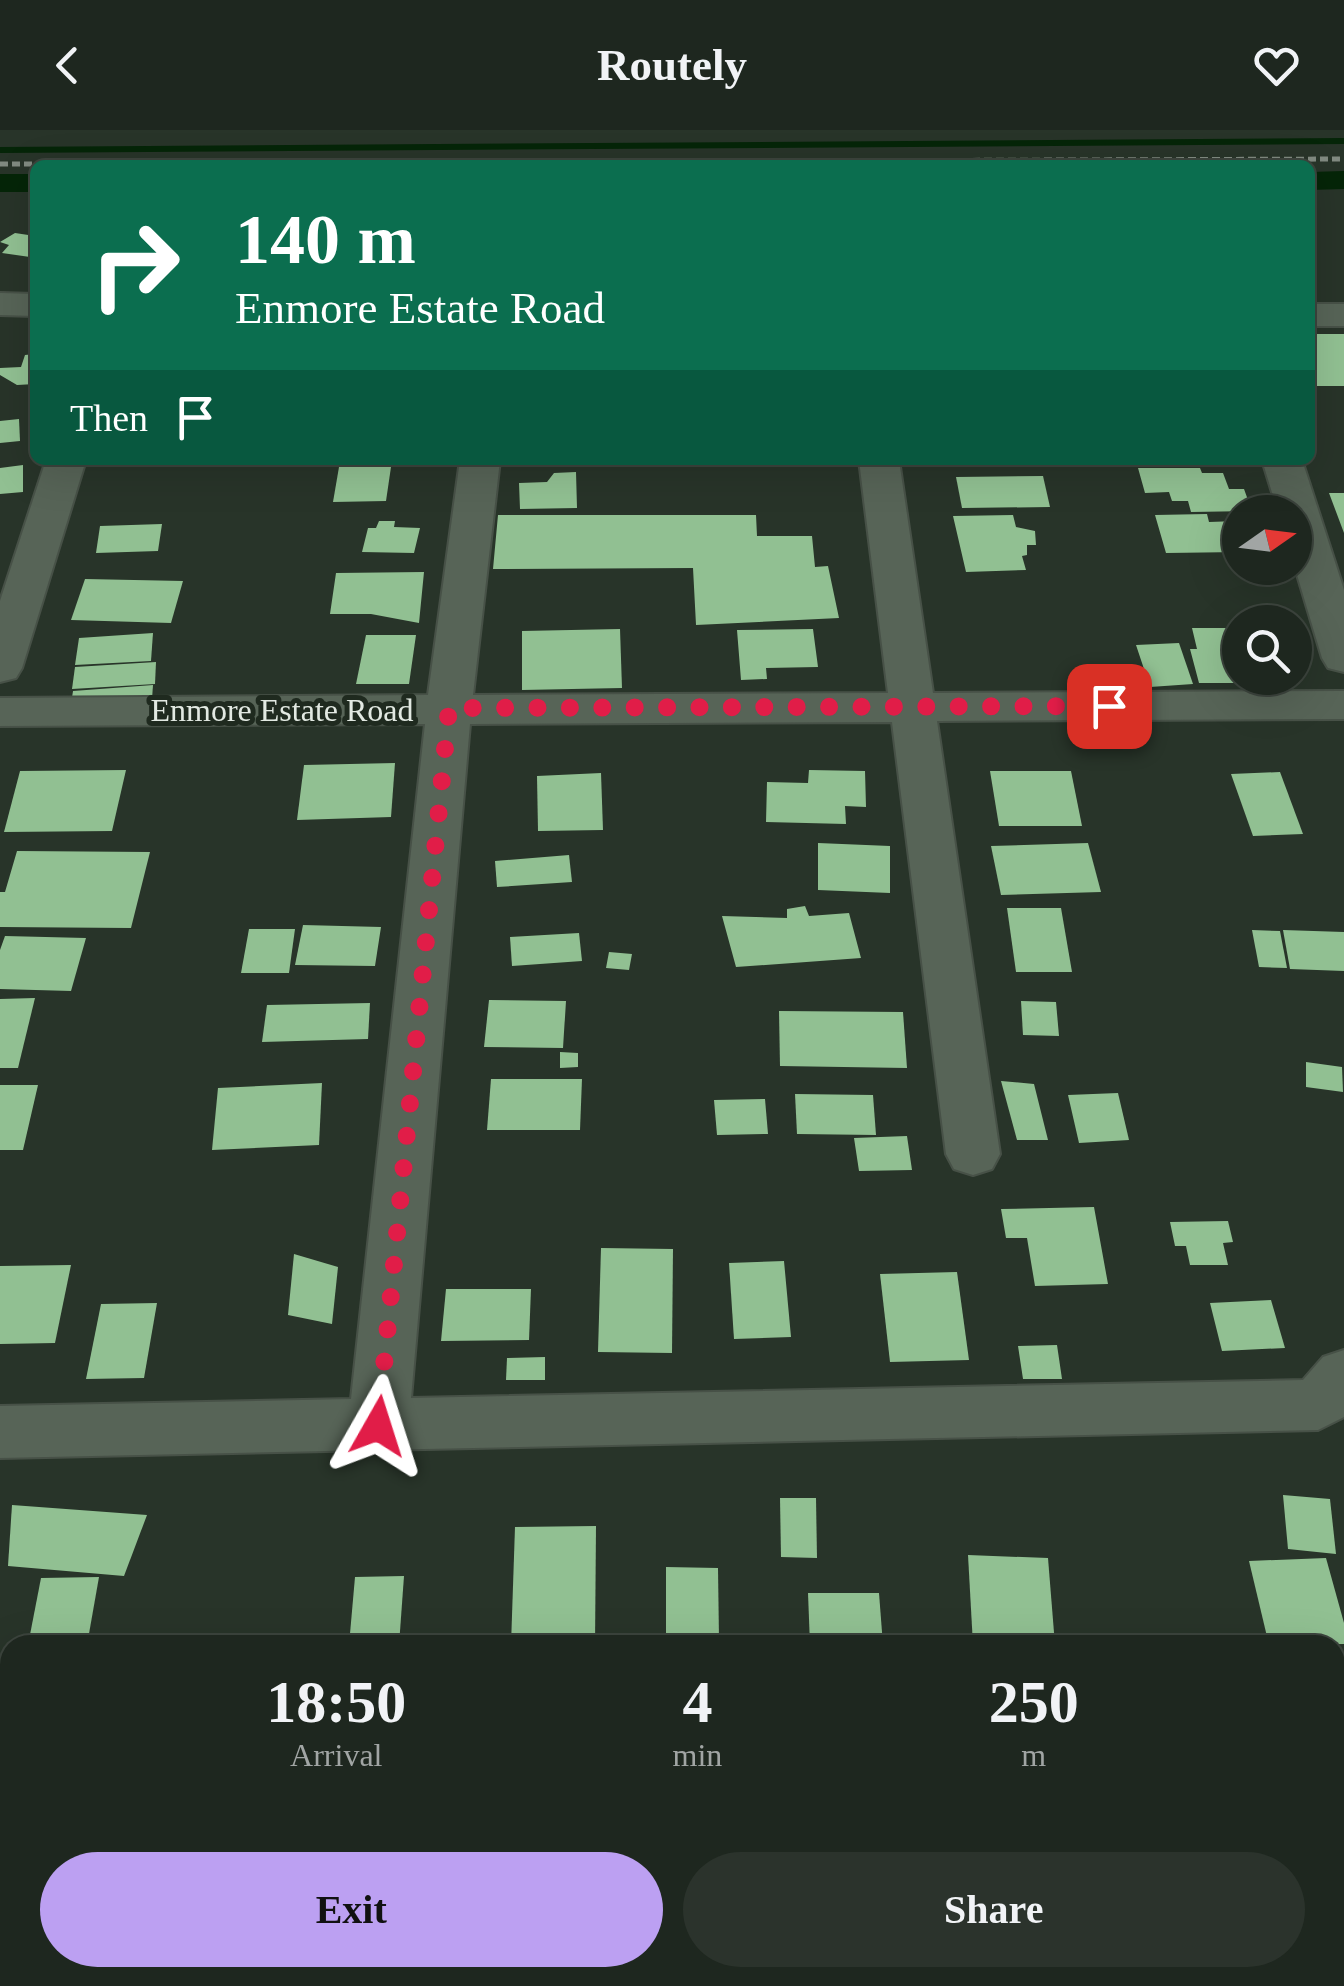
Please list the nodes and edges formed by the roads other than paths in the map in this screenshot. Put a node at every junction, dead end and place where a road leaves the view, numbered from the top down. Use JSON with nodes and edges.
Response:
{"nodes":[{"id":1,"x":0,"y":304,"type":"edge"},
{"id":2,"x":30,"y":304,"type":"edge"},
{"id":3,"x":1315,"y":315,"type":"edge"},
{"id":4,"x":1344,"y":315,"type":"edge"},
{"id":5,"x":64,"y":465,"type":"edge"},
{"id":6,"x":479,"y":465,"type":"edge"},
{"id":7,"x":880,"y":465,"type":"edge"},
{"id":8,"x":1284,"y":465,"type":"edge"},
{"id":9,"x":1344,"y":658,"type":"edge"},
{"id":10,"x":0,"y":668,"type":"edge"},
{"id":11,"x":1344,"y":705,"type":"edge"},
{"id":12,"x":913,"y":707,"type":"junction"},
{"id":13,"x":449,"y":708,"type":"junction"},
{"id":14,"x":0,"y":712,"type":"edge"},
{"id":15,"x":972,"y":1154,"type":"dead end"},
{"id":16,"x":1344,"y":1374,"type":"edge"},
{"id":17,"x":378,"y":1426,"type":"junction"},
{"id":18,"x":0,"y":1432,"type":"edge"}],
"edges":[{"from":1,"to":2,"type":"street"},
{"from":3,"to":4,"type":"street"},
{"from":5,"to":10,"type":"street"},
{"from":6,"to":13,"type":"street"},
{"from":7,"to":12,"type":"street"},
{"from":8,"to":9,"type":"street"},
{"from":11,"to":12,"type":"street","name":"Enmore Estate Road"},
{"from":12,"to":13,"type":"street","name":"Enmore Estate Road"},
{"from":12,"to":15,"type":"street"},
{"from":13,"to":14,"type":"street","name":"Enmore Estate Road"},
{"from":13,"to":17,"type":"street"},
{"from":16,"to":17,"type":"street"},
{"from":17,"to":18,"type":"street"}]}
